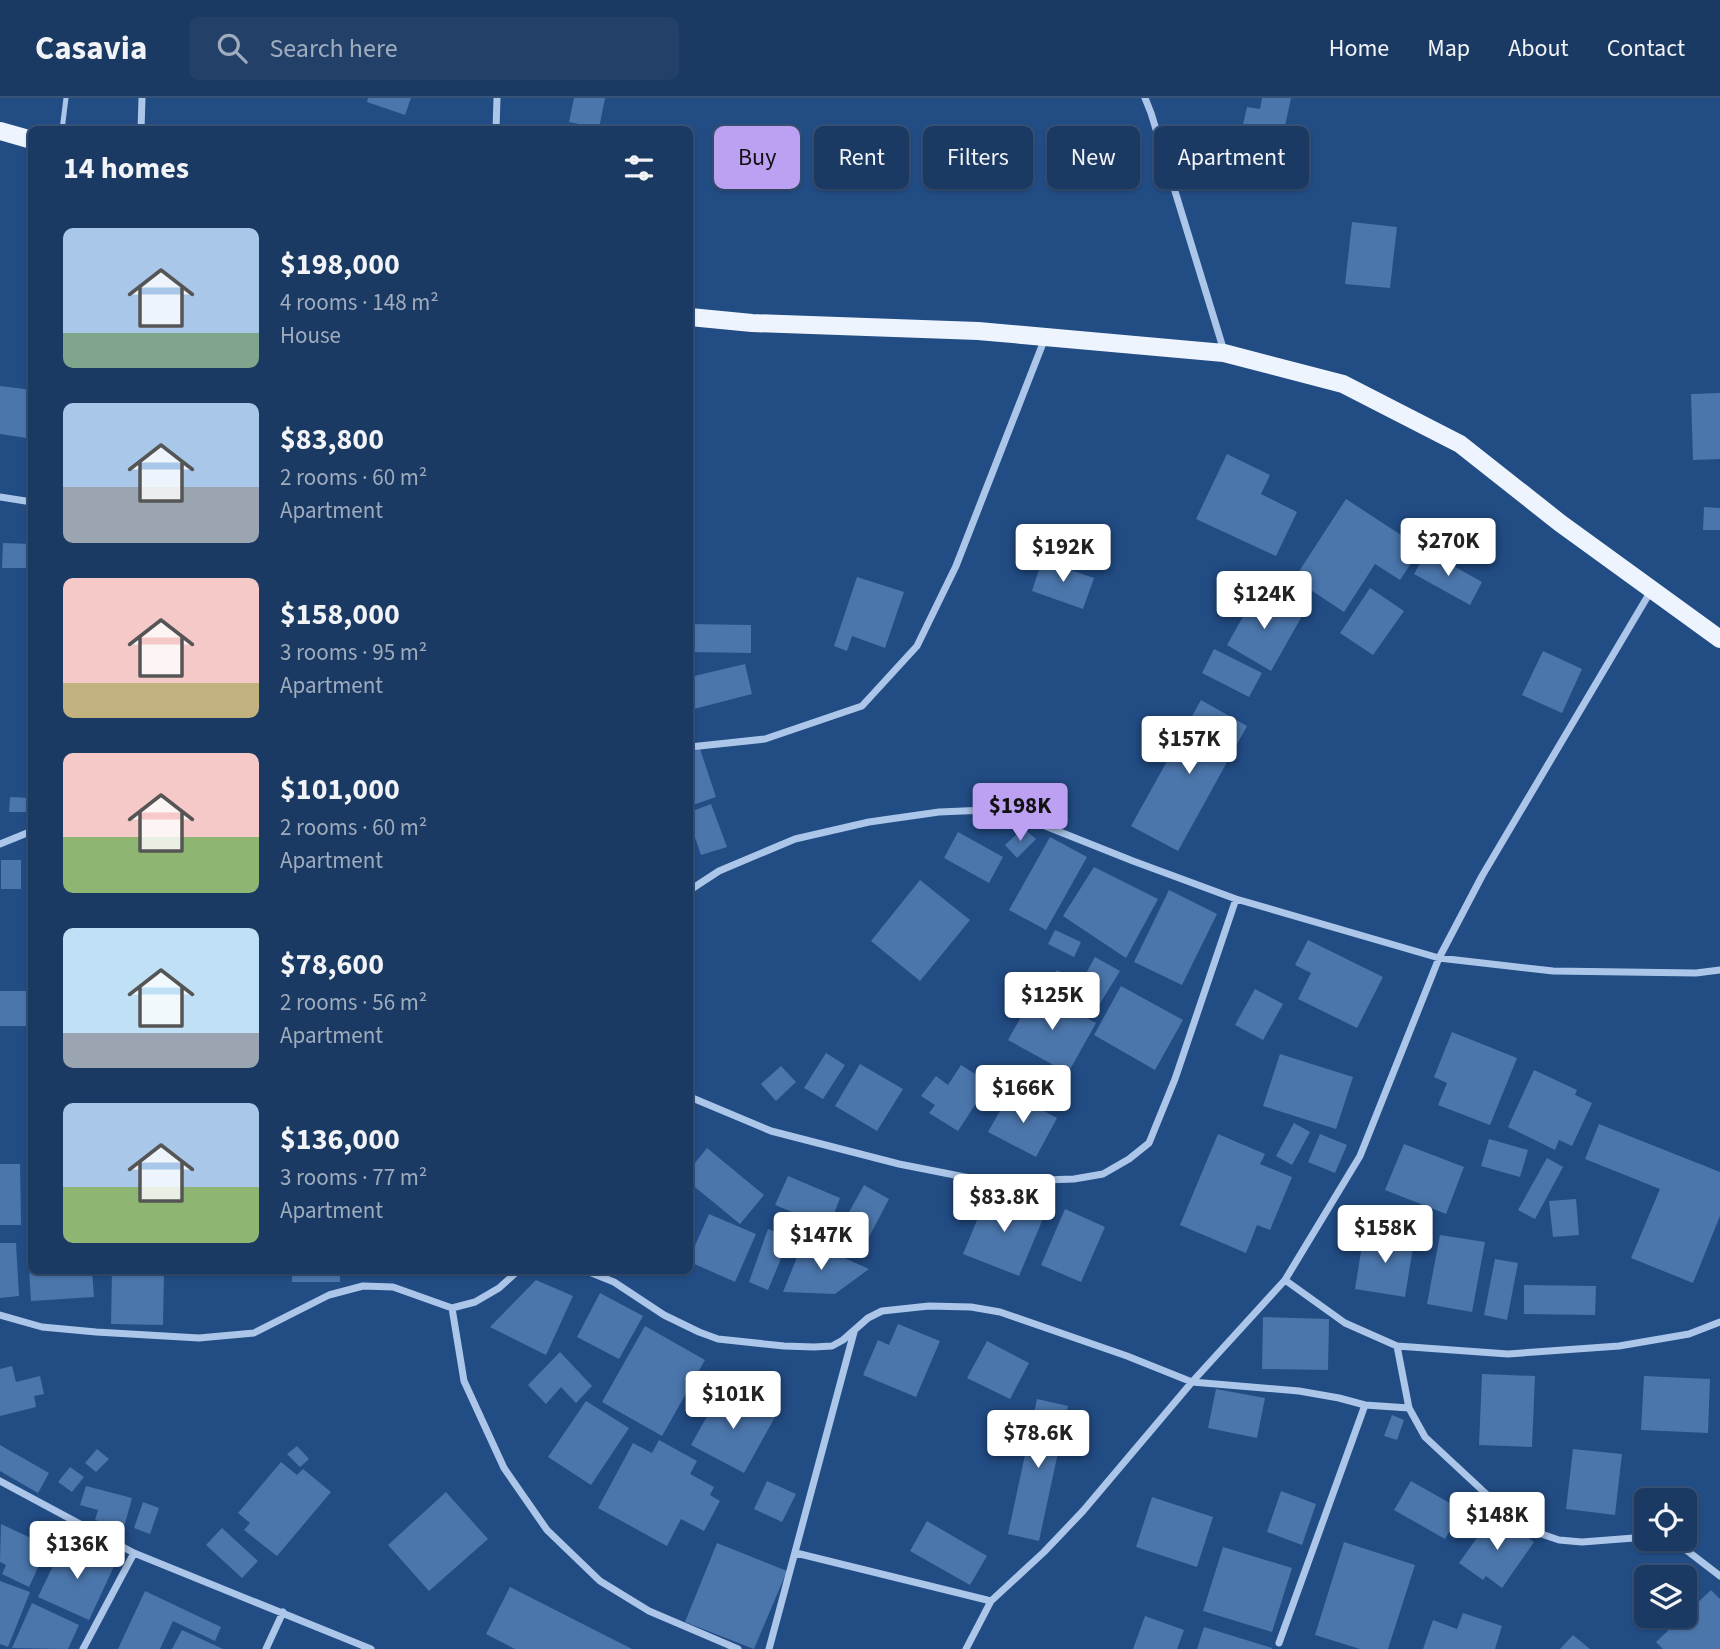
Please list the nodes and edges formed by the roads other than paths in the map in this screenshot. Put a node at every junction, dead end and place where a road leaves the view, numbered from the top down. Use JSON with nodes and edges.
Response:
{"nodes":[{"id":1,"x":66,"y":98,"type":"edge"},
{"id":2,"x":142,"y":98,"type":"edge"},
{"id":3,"x":497,"y":98,"type":"edge"},
{"id":4,"x":1145,"y":98,"type":"edge"},
{"id":5,"x":62,"y":126,"type":"edge"},
{"id":6,"x":141,"y":126,"type":"edge"},
{"id":7,"x":496,"y":126,"type":"edge"},
{"id":8,"x":0,"y":131,"type":"edge"},
{"id":9,"x":28,"y":139,"type":"edge"},
{"id":10,"x":693,"y":317,"type":"edge"},
{"id":11,"x":1046,"y":337,"type":"junction"},
{"id":12,"x":1224,"y":354,"type":"junction"},
{"id":13,"x":0,"y":497,"type":"edge"},
{"id":14,"x":28,"y":501,"type":"edge"},
{"id":15,"x":1652,"y":589,"type":"junction"},
{"id":16,"x":1720,"y":639,"type":"edge"},
{"id":17,"x":693,"y":747,"type":"edge"},
{"id":18,"x":28,"y":833,"type":"edge"},
{"id":19,"x":0,"y":844,"type":"edge"},
{"id":20,"x":693,"y":888,"type":"edge"},
{"id":21,"x":1236,"y":899,"type":"junction"},
{"id":22,"x":1439,"y":958,"type":"junction"},
{"id":23,"x":1720,"y":970,"type":"edge"},
{"id":24,"x":693,"y":1098,"type":"edge"},
{"id":25,"x":515,"y":1274,"type":"edge"},
{"id":26,"x":594,"y":1274,"type":"edge"},
{"id":27,"x":1285,"y":1280,"type":"junction"},
{"id":28,"x":452,"y":1308,"type":"junction"},
{"id":29,"x":0,"y":1315,"type":"edge"},
{"id":30,"x":1720,"y":1322,"type":"edge"},
{"id":31,"x":854,"y":1332,"type":"junction"},
{"id":32,"x":1397,"y":1346,"type":"junction"},
{"id":33,"x":1192,"y":1382,"type":"junction"},
{"id":34,"x":1364,"y":1405,"type":"junction"},
{"id":35,"x":1409,"y":1408,"type":"junction"},
{"id":36,"x":0,"y":1481,"type":"edge"},
{"id":37,"x":1634,"y":1538,"type":"edge"},
{"id":38,"x":1688,"y":1551,"type":"edge"},
{"id":39,"x":134,"y":1553,"type":"junction"},
{"id":40,"x":796,"y":1553,"type":"junction"},
{"id":41,"x":1720,"y":1576,"type":"edge"},
{"id":42,"x":991,"y":1601,"type":"junction"},
{"id":43,"x":283,"y":1612,"type":"junction"},
{"id":44,"x":1279,"y":1643,"type":"dead end"},
{"id":45,"x":83,"y":1649,"type":"edge"},
{"id":46,"x":266,"y":1649,"type":"edge"},
{"id":47,"x":372,"y":1649,"type":"edge"},
{"id":48,"x":738,"y":1649,"type":"edge"},
{"id":49,"x":769,"y":1649,"type":"edge"},
{"id":50,"x":967,"y":1649,"type":"edge"}],
"edges":[{"from":1,"to":5,"type":"lane"},
{"from":2,"to":6,"type":"street"},
{"from":3,"to":7,"type":"street"},
{"from":4,"to":12,"type":"street"},
{"from":8,"to":9,"type":"main road"},
{"from":10,"to":11,"type":"main road"},
{"from":11,"to":12,"type":"main road"},
{"from":11,"to":17,"type":"street"},
{"from":12,"to":15,"type":"main road"},
{"from":13,"to":14,"type":"street"},
{"from":15,"to":16,"type":"main road"},
{"from":15,"to":22,"type":"street"},
{"from":18,"to":19,"type":"street"},
{"from":20,"to":21,"type":"street"},
{"from":21,"to":22,"type":"street"},
{"from":21,"to":24,"type":"street"},
{"from":22,"to":23,"type":"street"},
{"from":22,"to":27,"type":"street"},
{"from":25,"to":28,"type":"street"},
{"from":26,"to":31,"type":"street"},
{"from":27,"to":32,"type":"street"},
{"from":27,"to":33,"type":"street"},
{"from":28,"to":29,"type":"street"},
{"from":28,"to":48,"type":"street"},
{"from":30,"to":32,"type":"street"},
{"from":31,"to":33,"type":"street"},
{"from":31,"to":40,"type":"street"},
{"from":32,"to":35,"type":"street"},
{"from":33,"to":34,"type":"street"},
{"from":33,"to":42,"type":"street"},
{"from":34,"to":35,"type":"street"},
{"from":34,"to":44,"type":"street"},
{"from":35,"to":37,"type":"street"},
{"from":36,"to":39,"type":"street"},
{"from":38,"to":41,"type":"street"},
{"from":39,"to":43,"type":"street"},
{"from":39,"to":45,"type":"street"},
{"from":40,"to":42,"type":"street"},
{"from":40,"to":49,"type":"street"},
{"from":42,"to":50,"type":"street"},
{"from":43,"to":46,"type":"street"},
{"from":43,"to":47,"type":"street"}]}
